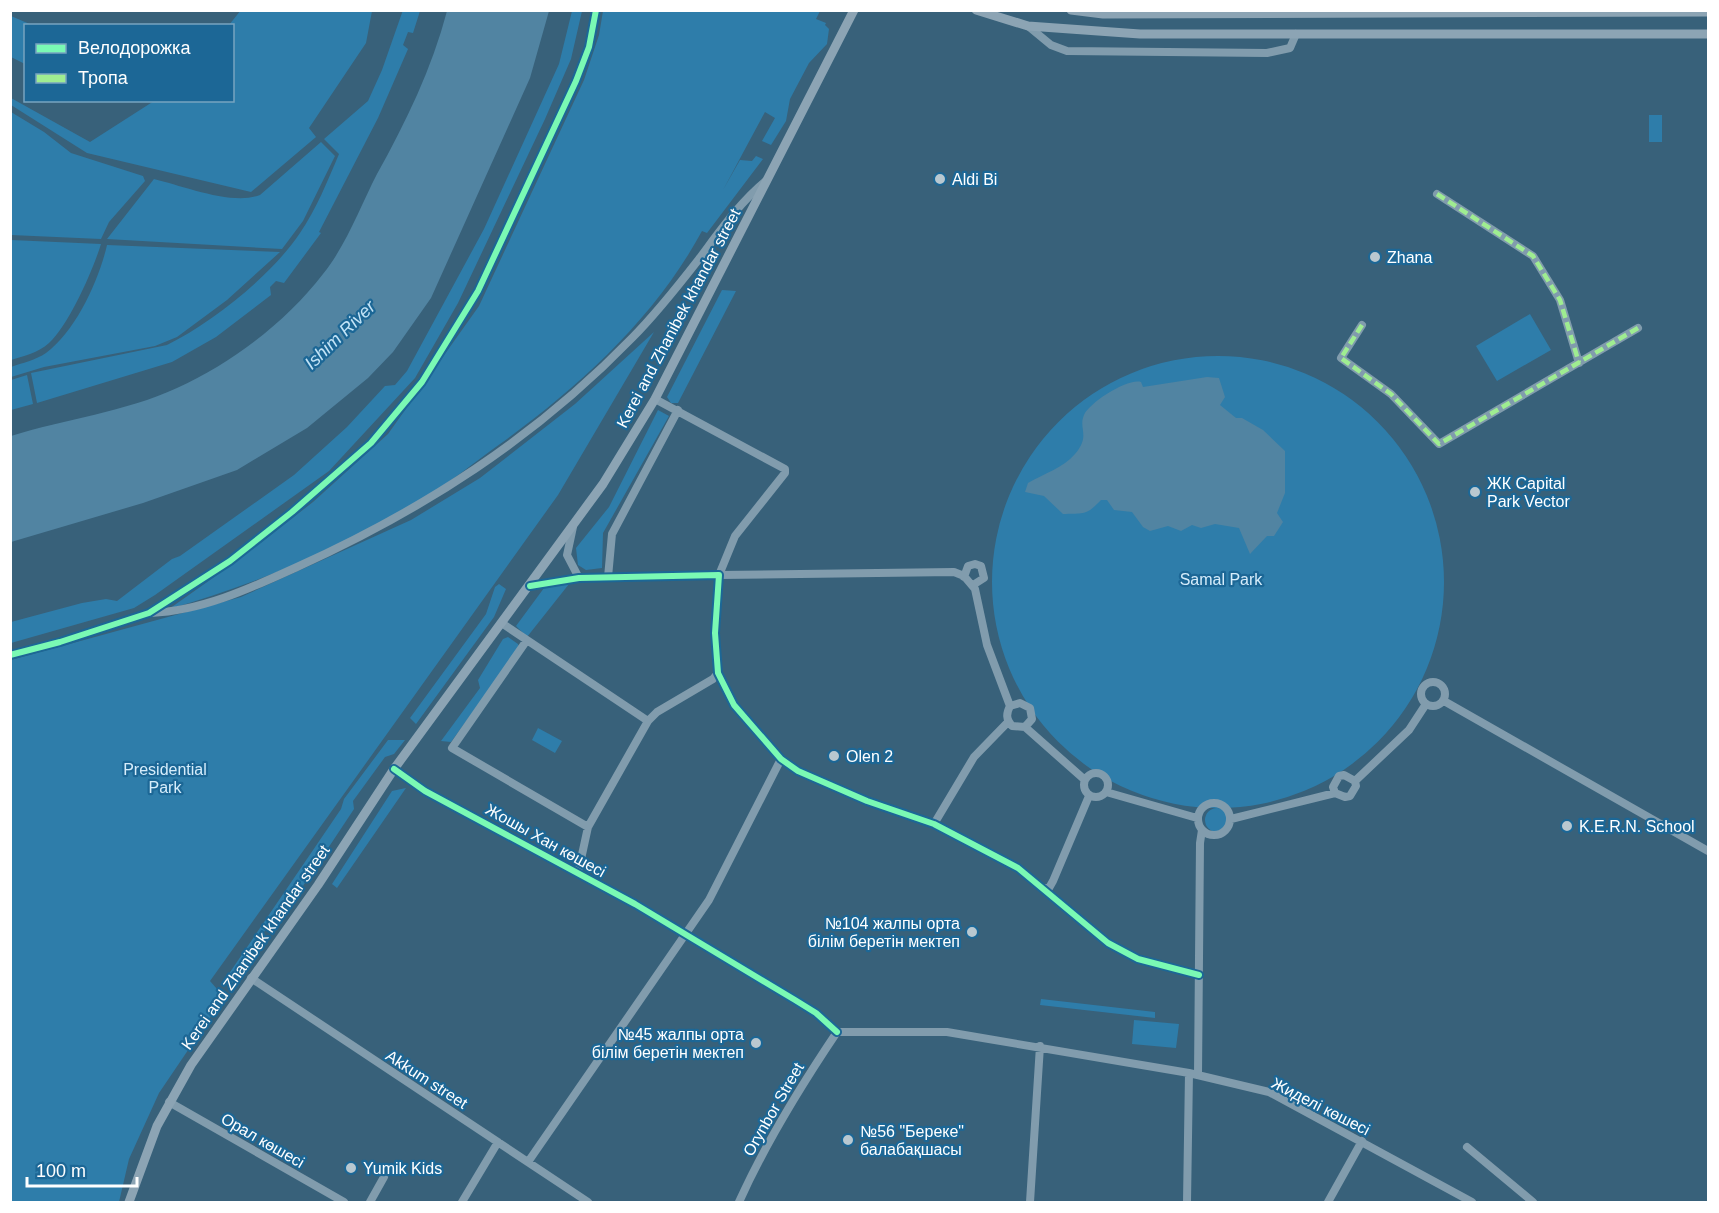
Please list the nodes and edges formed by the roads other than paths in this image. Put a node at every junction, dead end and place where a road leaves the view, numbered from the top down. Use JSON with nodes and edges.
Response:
{"nodes":[{"id":1,"x":596,"y":10,"type":"edge"},
{"id":2,"x":864,"y":10,"type":"edge"},
{"id":3,"x":976,"y":10,"type":"edge"},
{"id":4,"x":1071,"y":10,"type":"edge"},
{"id":5,"x":1708,"y":12,"type":"edge"},
{"id":6,"x":852,"y":13,"type":"edge"},
{"id":7,"x":1243,"y":13,"type":"junction"},
{"id":8,"x":1028,"y":26,"type":"junction"},
{"id":9,"x":1244,"y":34,"type":"junction"},
{"id":10,"x":1296,"y":34,"type":"junction"},
{"id":11,"x":1708,"y":34,"type":"edge"},
{"id":12,"x":1685,"y":35,"type":"junction"},
{"id":13,"x":1708,"y":41,"type":"edge"},
{"id":14,"x":768,"y":179,"type":"junction"},
{"id":15,"x":1437,"y":194,"type":"dead end"},
{"id":16,"x":1362,"y":325,"type":"dead end"},
{"id":17,"x":1638,"y":328,"type":"dead end"},
{"id":18,"x":1580,"y":363,"type":"junction"},
{"id":19,"x":656,"y":399,"type":"junction"},
{"id":20,"x":678,"y":410,"type":"junction"},
{"id":21,"x":573,"y":527,"type":"junction"},
{"id":22,"x":719,"y":575,"type":"junction"},
{"id":23,"x":608,"y":577,"type":"junction"},
{"id":24,"x":964,"y":577,"type":"junction"},
{"id":25,"x":579,"y":578,"type":"junction"},
{"id":26,"x":974,"y":585,"type":"junction"},
{"id":27,"x":530,"y":586,"type":"junction"},
{"id":28,"x":149,"y":613,"type":"junction"},
{"id":29,"x":503,"y":624,"type":"junction"},
{"id":30,"x":527,"y":640,"type":"junction"},
{"id":31,"x":10,"y":655,"type":"edge"},
{"id":32,"x":718,"y":673,"type":"junction"},
{"id":33,"x":1444,"y":701,"type":"junction"},
{"id":34,"x":1426,"y":704,"type":"junction"},
{"id":35,"x":1010,"y":706,"type":"junction"},
{"id":36,"x":648,"y":721,"type":"junction"},
{"id":37,"x":1008,"y":722,"type":"junction"},
{"id":38,"x":1025,"y":727,"type":"junction"},
{"id":39,"x":781,"y":759,"type":"junction"},
{"id":40,"x":394,"y":769,"type":"junction"},
{"id":41,"x":1085,"y":780,"type":"junction"},
{"id":42,"x":1354,"y":781,"type":"junction"},
{"id":43,"x":1106,"y":792,"type":"junction"},
{"id":44,"x":1335,"y":793,"type":"junction"},
{"id":45,"x":1089,"y":796,"type":"junction"},
{"id":46,"x":1197,"y":818,"type":"junction"},
{"id":47,"x":1231,"y":819,"type":"junction"},
{"id":48,"x":934,"y":824,"type":"junction"},
{"id":49,"x":588,"y":827,"type":"junction"},
{"id":50,"x":1202,"y":830,"type":"junction"},
{"id":51,"x":1708,"y":851,"type":"edge"},
{"id":52,"x":578,"y":873,"type":"junction"},
{"id":53,"x":1045,"y":888,"type":"junction"},
{"id":54,"x":684,"y":935,"type":"junction"},
{"id":55,"x":1199,"y":975,"type":"junction"},
{"id":56,"x":251,"y":978,"type":"junction"},
{"id":57,"x":837,"y":1032,"type":"junction"},
{"id":58,"x":1040,"y":1046,"type":"junction"},
{"id":59,"x":1193,"y":1074,"type":"junction"},
{"id":60,"x":169,"y":1102,"type":"junction"},
{"id":61,"x":1362,"y":1141,"type":"junction"},
{"id":62,"x":498,"y":1142,"type":"junction"},
{"id":63,"x":1467,"y":1147,"type":"dead end"},
{"id":64,"x":528,"y":1162,"type":"junction"},
{"id":65,"x":384,"y":1177,"type":"dead end"},
{"id":66,"x":1524,"y":1194,"type":"junction"},
{"id":67,"x":129,"y":1203,"type":"edge"},
{"id":68,"x":344,"y":1203,"type":"edge"},
{"id":69,"x":370,"y":1203,"type":"edge"},
{"id":70,"x":462,"y":1203,"type":"edge"},
{"id":71,"x":588,"y":1203,"type":"edge"},
{"id":72,"x":739,"y":1203,"type":"edge"},
{"id":73,"x":1030,"y":1203,"type":"edge"},
{"id":74,"x":1187,"y":1203,"type":"edge"},
{"id":75,"x":1328,"y":1203,"type":"edge"},
{"id":76,"x":1472,"y":1203,"type":"edge"},
{"id":77,"x":1519,"y":1203,"type":"edge"},
{"id":78,"x":1533,"y":1203,"type":"edge"}],
"edges":[{"from":1,"to":28,"type":"street"},
{"from":2,"to":6,"type":"main road"},
{"from":3,"to":8,"type":"main road"},
{"from":4,"to":7,"type":"main road"},
{"from":5,"to":7,"type":"main road"},
{"from":6,"to":14,"type":"main road","name":"Kerei and Zhanibek khandar street"},
{"from":7,"to":9,"type":"main road"},
{"from":8,"to":9,"type":"main road"},
{"from":8,"to":10,"type":"street"},
{"from":9,"to":10,"type":"main road"},
{"from":10,"to":12,"type":"main road"},
{"from":11,"to":12,"type":"main road"},
{"from":12,"to":13,"type":"main road"},
{"from":14,"to":19,"type":"main road","name":"Kerei and Zhanibek khandar street"},
{"from":14,"to":28,"type":"street"},
{"from":15,"to":18,"type":"street"},
{"from":16,"to":18,"type":"street"},
{"from":17,"to":18,"type":"street"},
{"from":19,"to":20,"type":"street"},
{"from":19,"to":21,"type":"main road","name":"Kerei and Zhanibek khandar street"},
{"from":20,"to":22,"type":"street"},
{"from":20,"to":23,"type":"street"},
{"from":21,"to":25,"type":"street"},
{"from":21,"to":27,"type":"main road","name":"Kerei and Zhanibek khandar street"},
{"from":22,"to":23,"type":"street"},
{"from":22,"to":24,"type":"street"},
{"from":22,"to":32,"type":"street"},
{"from":23,"to":25,"type":"street"},
{"from":24,"to":26,"type":"street"},
{"from":24,"to":26,"type":"street"},
{"from":25,"to":27,"type":"street"},
{"from":26,"to":35,"type":"street"},
{"from":27,"to":29,"type":"main road","name":"Kerei and Zhanibek khandar street"},
{"from":28,"to":31,"type":"street"},
{"from":29,"to":30,"type":"street"},
{"from":29,"to":40,"type":"main road","name":"Kerei and Zhanibek khandar street"},
{"from":30,"to":36,"type":"street"},
{"from":30,"to":49,"type":"street"},
{"from":32,"to":36,"type":"street"},
{"from":32,"to":39,"type":"street"},
{"from":33,"to":34,"type":"street"},
{"from":33,"to":34,"type":"street"},
{"from":33,"to":51,"type":"street"},
{"from":34,"to":42,"type":"street"},
{"from":35,"to":37,"type":"street"},
{"from":35,"to":38,"type":"street"},
{"from":36,"to":49,"type":"street"},
{"from":37,"to":38,"type":"street"},
{"from":37,"to":48,"type":"street"},
{"from":38,"to":41,"type":"street"},
{"from":39,"to":48,"type":"street"},
{"from":39,"to":54,"type":"street"},
{"from":40,"to":52,"type":"street","name":"Жошы Хан көшесі"},
{"from":40,"to":56,"type":"main road","name":"Kerei and Zhanibek khandar street"},
{"from":41,"to":43,"type":"street"},
{"from":41,"to":45,"type":"street"},
{"from":42,"to":44,"type":"street"},
{"from":42,"to":44,"type":"street"},
{"from":43,"to":45,"type":"street"},
{"from":43,"to":46,"type":"street"},
{"from":44,"to":47,"type":"street"},
{"from":45,"to":53,"type":"street"},
{"from":46,"to":47,"type":"street"},
{"from":46,"to":50,"type":"street"},
{"from":47,"to":50,"type":"street"},
{"from":48,"to":53,"type":"street"},
{"from":49,"to":52,"type":"street"},
{"from":50,"to":55,"type":"street"},
{"from":52,"to":54,"type":"street","name":"Жошы Хан көшесі"},
{"from":53,"to":55,"type":"street"},
{"from":54,"to":57,"type":"street","name":"Жошы Хан көшесі"},
{"from":54,"to":64,"type":"street"},
{"from":55,"to":59,"type":"street"},
{"from":56,"to":60,"type":"main road","name":"Kerei and Zhanibek khandar street"},
{"from":56,"to":62,"type":"street","name":"Akkum street"},
{"from":57,"to":58,"type":"street","name":"Жиделі көшесі"},
{"from":57,"to":72,"type":"street","name":"Orynbor Street"},
{"from":58,"to":59,"type":"street","name":"Жиделі көшесі"},
{"from":58,"to":73,"type":"street"},
{"from":59,"to":61,"type":"street","name":"Жиделі көшесі"},
{"from":59,"to":74,"type":"street"},
{"from":60,"to":67,"type":"main road","name":"Kerei and Zhanibek khandar street"},
{"from":60,"to":68,"type":"street","name":"Орал көшесі"},
{"from":61,"to":75,"type":"street"},
{"from":61,"to":76,"type":"street","name":"Жиделі көшесі"},
{"from":62,"to":64,"type":"street","name":"Akkum street"},
{"from":62,"to":70,"type":"street"},
{"from":63,"to":66,"type":"street"},
{"from":64,"to":71,"type":"street","name":"Akkum street"},
{"from":65,"to":69,"type":"street"},
{"from":66,"to":77,"type":"street"},
{"from":66,"to":78,"type":"street"}]}
